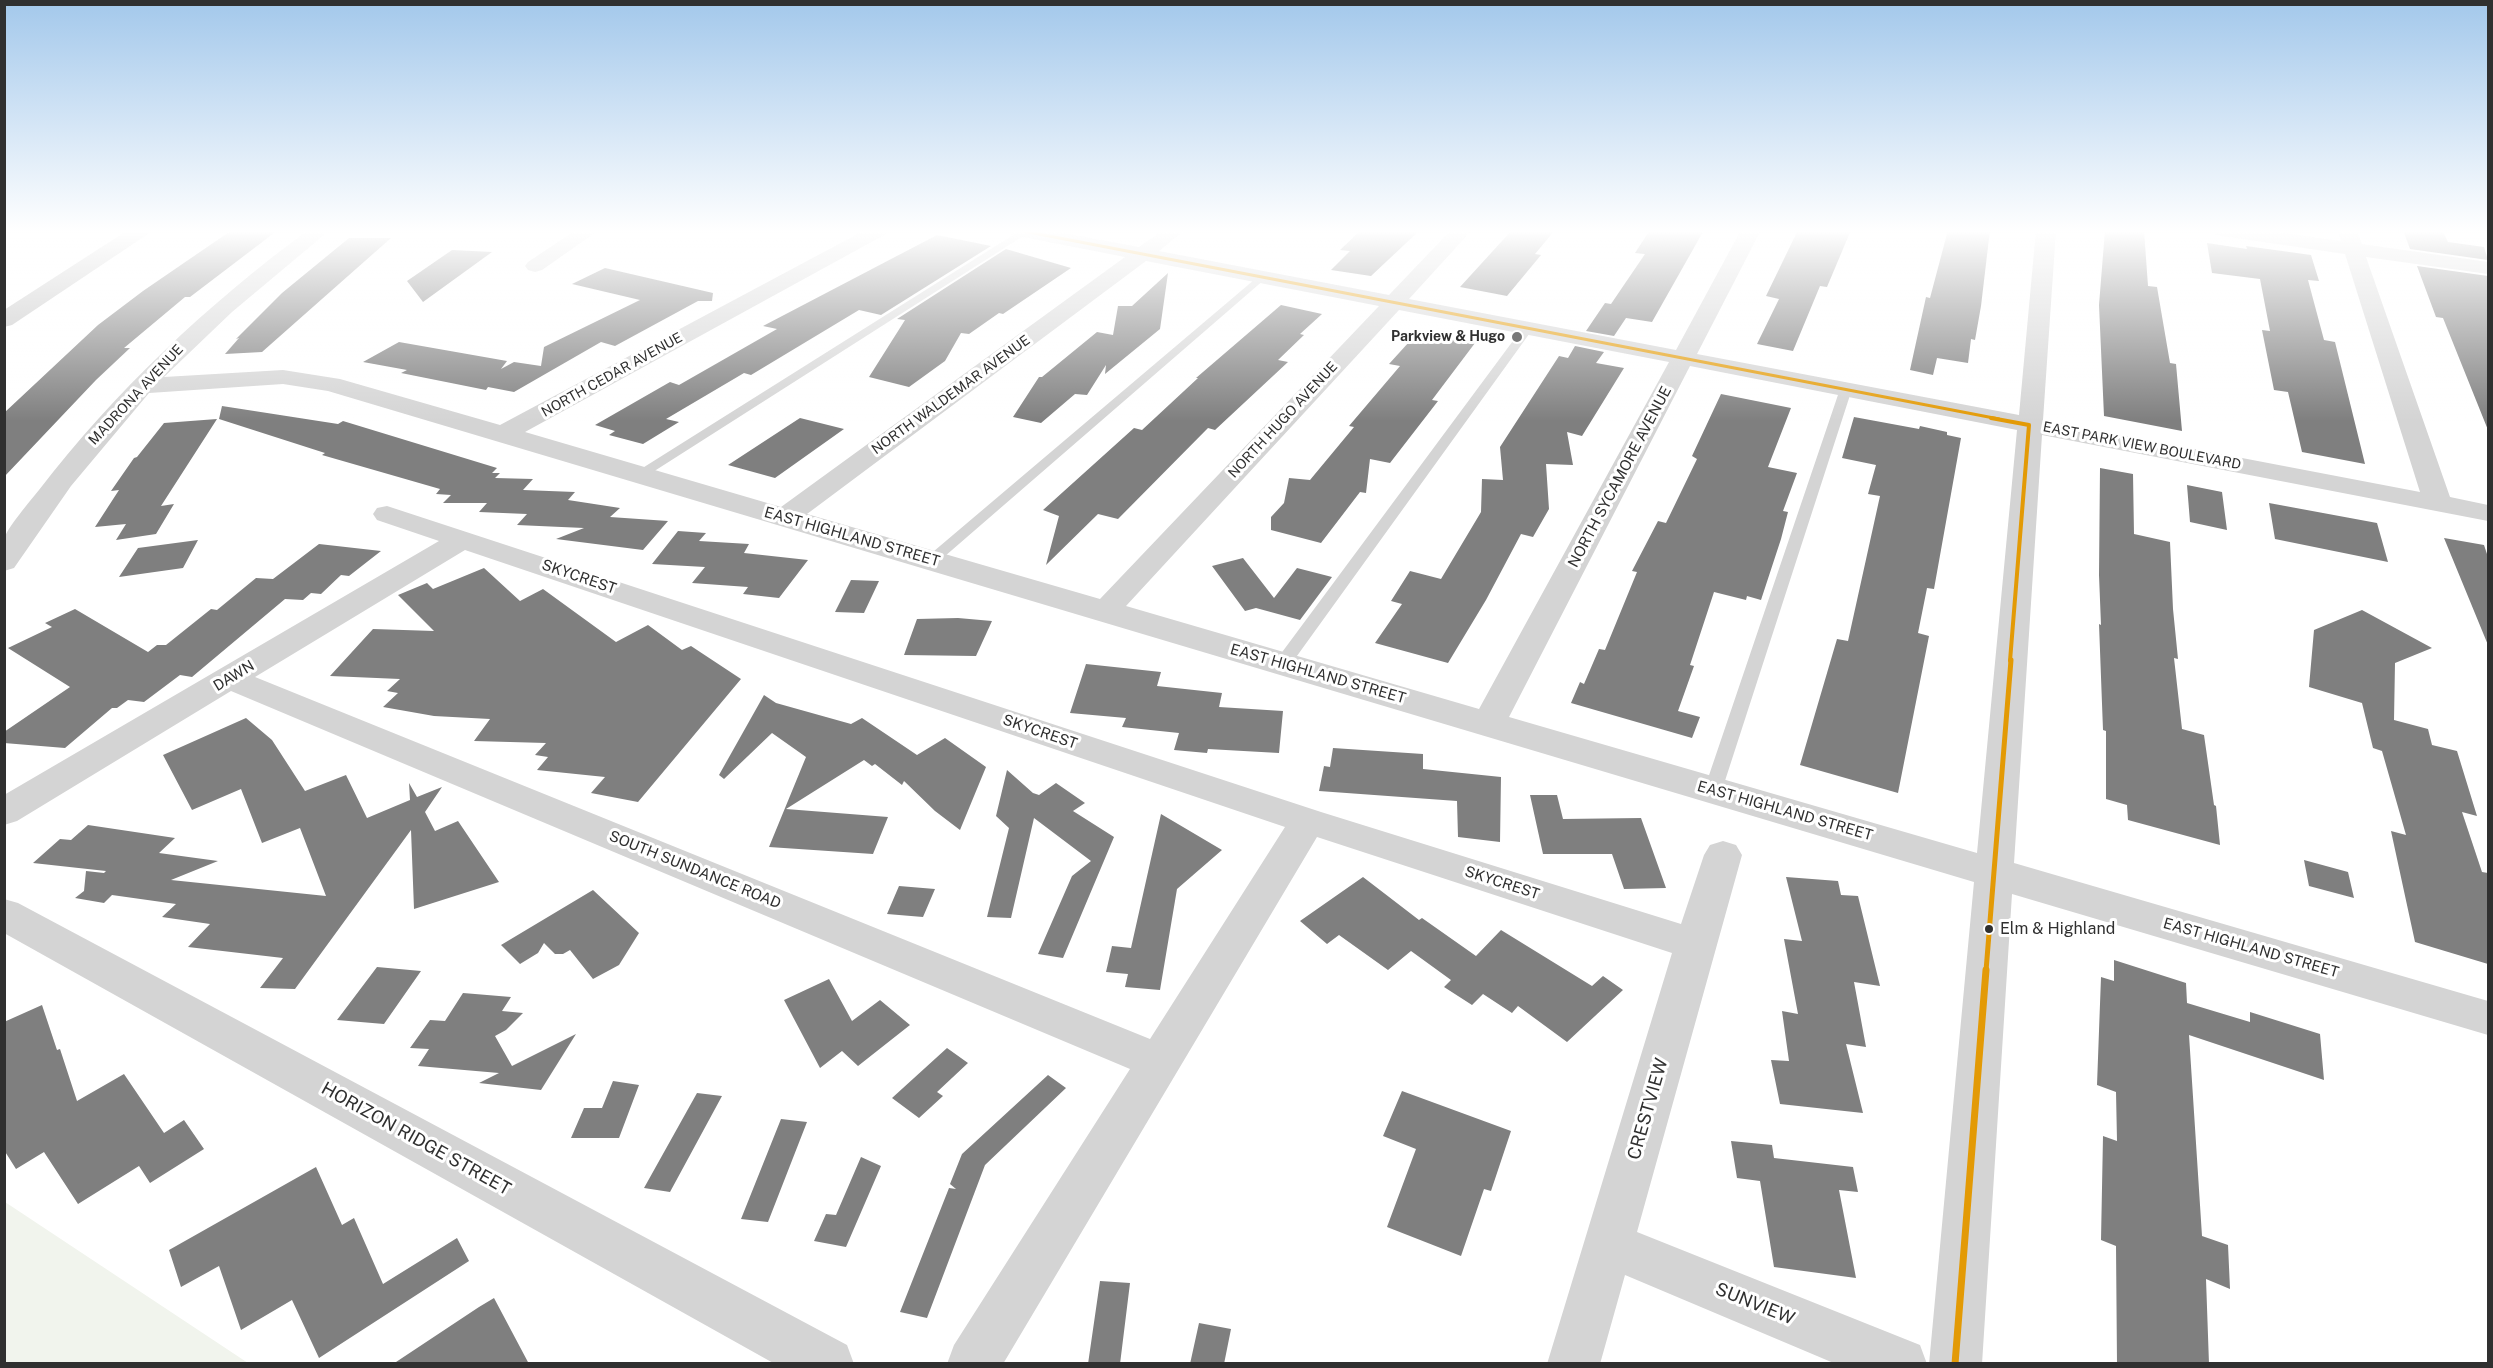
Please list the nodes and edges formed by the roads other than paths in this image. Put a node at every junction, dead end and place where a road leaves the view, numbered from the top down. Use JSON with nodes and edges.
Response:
{"nodes":[{"id":1,"x":44,"y":294,"type":"edge"},
{"id":2,"x":241,"y":294,"type":"edge"},
{"id":3,"x":761,"y":294,"type":"edge"},
{"id":4,"x":922,"y":294,"type":"edge"},
{"id":5,"x":1088,"y":294,"type":"edge"},
{"id":6,"x":1241,"y":294,"type":"edge"},
{"id":7,"x":1351,"y":294,"type":"edge"},
{"id":8,"x":1402,"y":294,"type":"edge"},
{"id":9,"x":1717,"y":294,"type":"edge"},
{"id":10,"x":2041,"y":294,"type":"edge"},
{"id":11,"x":2368,"y":294,"type":"edge"},
{"id":12,"x":1394,"y":302,"type":"junction"},
{"id":13,"x":4,"y":320,"type":"edge"},
{"id":14,"x":1528,"y":328,"type":"junction"},
{"id":15,"x":1683,"y":358,"type":"junction"},
{"id":16,"x":141,"y":386,"type":"junction"},
{"id":17,"x":1846,"y":389,"type":"junction"},
{"id":18,"x":2030,"y":425,"type":"junction"},
{"id":19,"x":503,"y":434,"type":"junction"},
{"id":20,"x":640,"y":474,"type":"junction"},
{"id":21,"x":2438,"y":504,"type":"junction"},
{"id":22,"x":2488,"y":513,"type":"edge"},
{"id":23,"x":387,"y":514,"type":"dead end"},
{"id":24,"x":785,"y":517,"type":"junction"},
{"id":25,"x":463,"y":539,"type":"junction"},
{"id":26,"x":932,"y":560,"type":"junction"},
{"id":27,"x":10,"y":572,"type":"edge"},
{"id":28,"x":1105,"y":611,"type":"junction"},
{"id":29,"x":1283,"y":663,"type":"junction"},
{"id":30,"x":231,"y":679,"type":"junction"},
{"id":31,"x":1488,"y":724,"type":"junction"},
{"id":32,"x":1713,"y":790,"type":"junction"},
{"id":33,"x":4,"y":813,"type":"edge"},
{"id":34,"x":1308,"y":821,"type":"junction"},
{"id":35,"x":1723,"y":855,"type":"dead end"},
{"id":36,"x":1994,"y":872,"type":"junction"},
{"id":37,"x":4,"y":914,"type":"edge"},
{"id":38,"x":1694,"y":944,"type":"junction"},
{"id":39,"x":2488,"y":1018,"type":"edge"},
{"id":40,"x":1160,"y":1062,"type":"junction"},
{"id":41,"x":1610,"y":1245,"type":"junction"},
{"id":42,"x":828,"y":1364,"type":"edge"},
{"id":43,"x":973,"y":1364,"type":"edge"},
{"id":44,"x":1573,"y":1364,"type":"edge"},
{"id":45,"x":1901,"y":1364,"type":"edge"},
{"id":46,"x":1955,"y":1364,"type":"edge"}],
"edges":[{"from":1,"to":13,"type":"highway"},
{"from":2,"to":16,"type":"street","name":"MADRONA AVENUE"},
{"from":3,"to":19,"type":"street","name":"NORTH CEDAR AVENUE"},
{"from":4,"to":20,"type":"lane"},
{"from":5,"to":24,"type":"street","name":"NORTH WALDEMAR AVENUE"},
{"from":6,"to":26,"type":"lane"},
{"from":7,"to":12,"type":"street","name":"EAST PARK VIEW BOULEVARD"},
{"from":8,"to":12,"type":"street","name":"NORTH HUGO AVENUE"},
{"from":9,"to":15,"type":"street","name":"NORTH SYCAMORE AVENUE"},
{"from":10,"to":18,"type":"street"},
{"from":11,"to":21,"type":"street"},
{"from":12,"to":14,"type":"street","name":"EAST PARK VIEW BOULEVARD"},
{"from":12,"to":28,"type":"street","name":"NORTH HUGO AVENUE"},
{"from":14,"to":15,"type":"street","name":"EAST PARK VIEW BOULEVARD"},
{"from":14,"to":29,"type":"lane"},
{"from":15,"to":17,"type":"street","name":"EAST PARK VIEW BOULEVARD"},
{"from":15,"to":31,"type":"street","name":"NORTH SYCAMORE AVENUE"},
{"from":16,"to":19,"type":"street","name":"EAST HIGHLAND STREET"},
{"from":16,"to":27,"type":"street","name":"MADRONA AVENUE"},
{"from":17,"to":18,"type":"street","name":"EAST PARK VIEW BOULEVARD"},
{"from":17,"to":32,"type":"lane"},
{"from":18,"to":21,"type":"street","name":"EAST PARK VIEW BOULEVARD"},
{"from":18,"to":36,"type":"street"},
{"from":19,"to":20,"type":"street","name":"EAST HIGHLAND STREET"},
{"from":20,"to":24,"type":"street","name":"EAST HIGHLAND STREET"},
{"from":21,"to":22,"type":"street","name":"EAST PARK VIEW BOULEVARD"},
{"from":23,"to":25,"type":"street","name":"SKYCREST"},
{"from":24,"to":26,"type":"street","name":"EAST HIGHLAND STREET"},
{"from":25,"to":30,"type":"street","name":"DAWN"},
{"from":25,"to":34,"type":"street","name":"SKYCREST"},
{"from":26,"to":28,"type":"street","name":"EAST HIGHLAND STREET"},
{"from":28,"to":29,"type":"street","name":"EAST HIGHLAND STREET"},
{"from":29,"to":31,"type":"street","name":"EAST HIGHLAND STREET"},
{"from":30,"to":33,"type":"street","name":"DAWN"},
{"from":30,"to":40,"type":"street","name":"SOUTH SUNDANCE ROAD"},
{"from":31,"to":32,"type":"street","name":"EAST HIGHLAND STREET"},
{"from":32,"to":36,"type":"street","name":"EAST HIGHLAND STREET"},
{"from":34,"to":38,"type":"street","name":"SKYCREST"},
{"from":34,"to":40,"type":"street"},
{"from":35,"to":38,"type":"street","name":"CRESTVIEW"},
{"from":36,"to":39,"type":"street","name":"EAST HIGHLAND STREET"},
{"from":36,"to":46,"type":"street"},
{"from":37,"to":42,"type":"street","name":"HORIZON RIDGE STREET"},
{"from":38,"to":41,"type":"street","name":"CRESTVIEW"},
{"from":40,"to":43,"type":"street"},
{"from":41,"to":44,"type":"street","name":"CRESTVIEW"},
{"from":41,"to":45,"type":"street","name":"SUNVIEW"}]}
